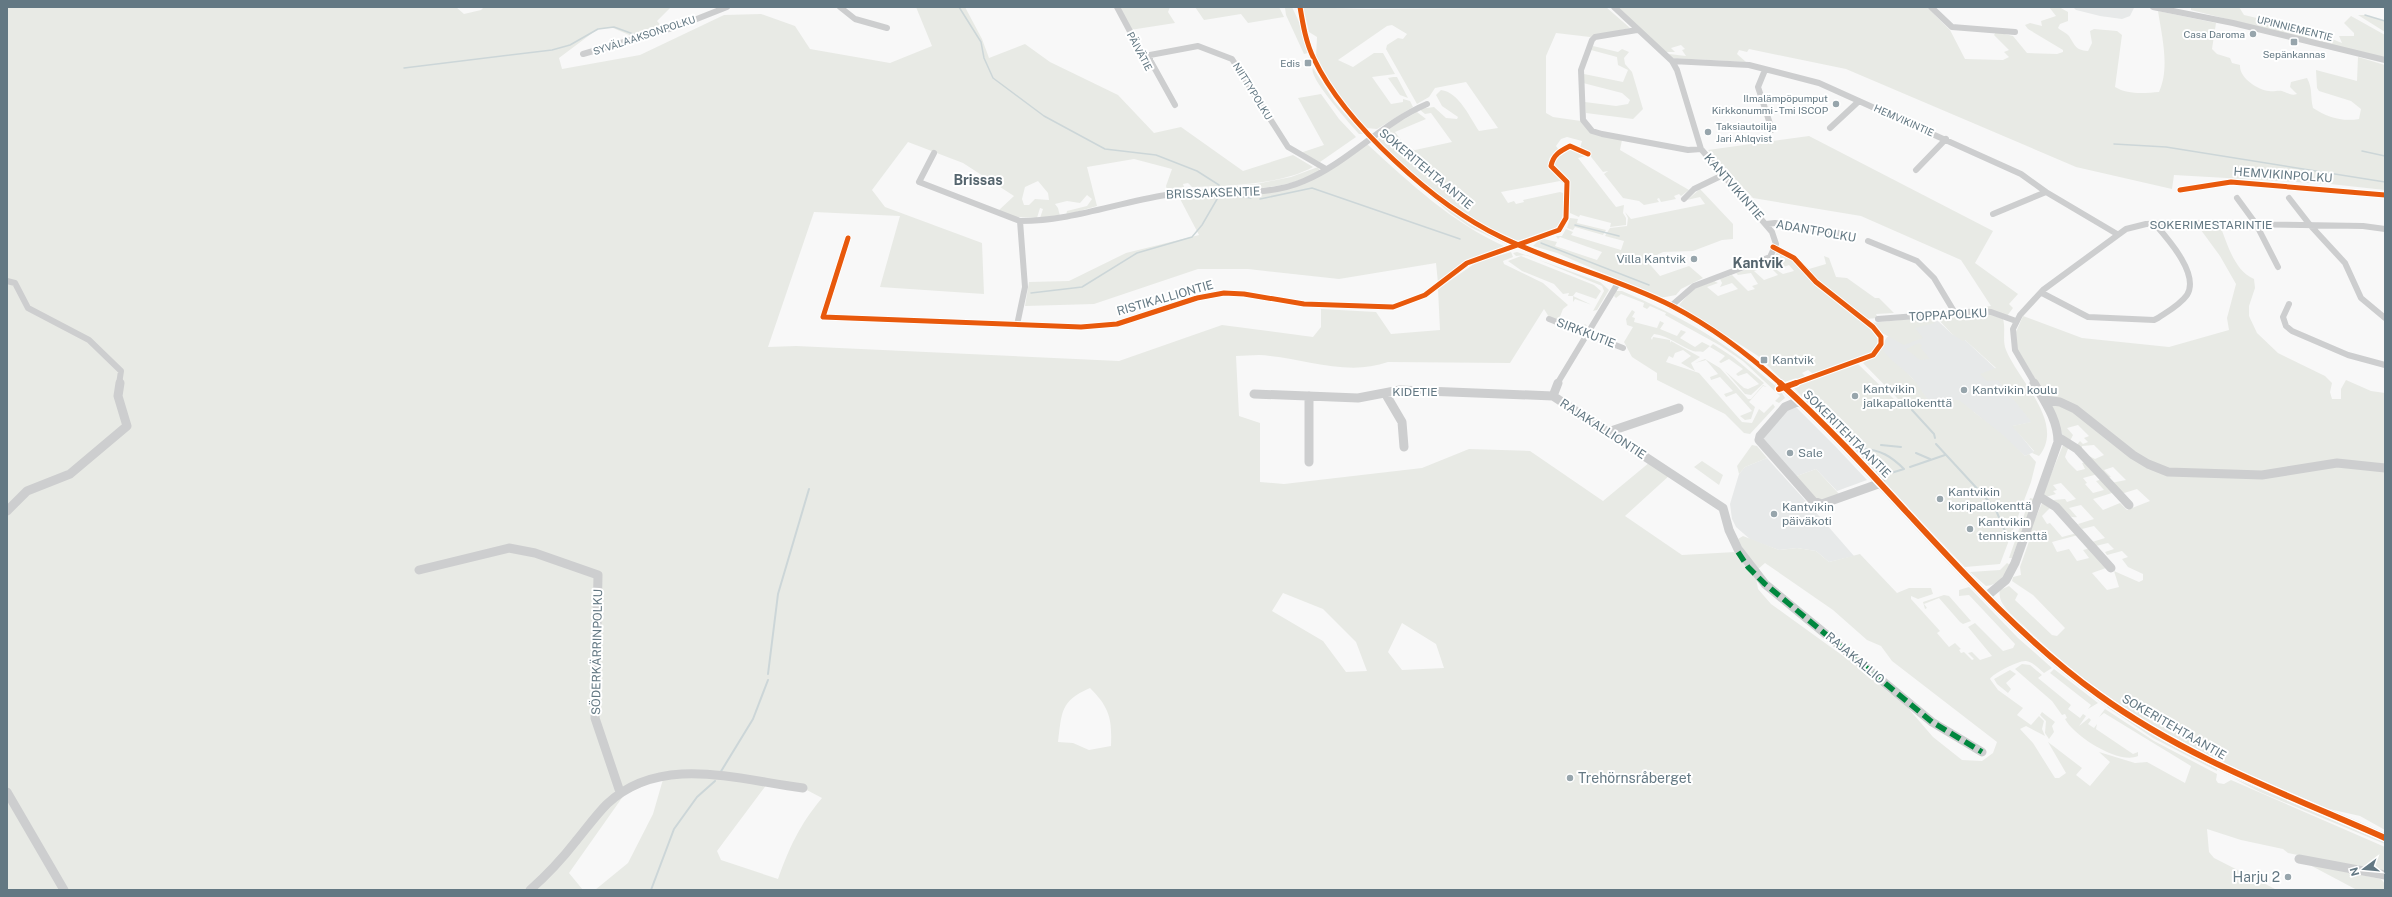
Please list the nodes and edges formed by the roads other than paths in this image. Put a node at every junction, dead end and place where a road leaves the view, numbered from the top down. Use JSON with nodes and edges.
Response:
{"nodes":[{"id":1,"x":727,"y":7,"type":"edge"},
{"id":2,"x":840,"y":7,"type":"edge"},
{"id":3,"x":1117,"y":7,"type":"edge"},
{"id":4,"x":1295,"y":7,"type":"edge"},
{"id":5,"x":1300,"y":7,"type":"edge"},
{"id":6,"x":1614,"y":7,"type":"edge"},
{"id":7,"x":1931,"y":7,"type":"edge"},
{"id":8,"x":2153,"y":7,"type":"edge"},
{"id":9,"x":1301,"y":17,"type":"junction"},
{"id":10,"x":887,"y":28,"type":"dead end"},
{"id":11,"x":1637,"y":30,"type":"junction"},
{"id":12,"x":2015,"y":32,"type":"dead end"},
{"id":13,"x":582,"y":54,"type":"dead end"},
{"id":14,"x":2385,"y":60,"type":"edge"},
{"id":15,"x":1672,"y":61,"type":"junction"},
{"id":16,"x":1765,"y":70,"type":"junction"},
{"id":17,"x":1166,"y":90,"type":"junction"},
{"id":18,"x":1859,"y":100,"type":"junction"},
{"id":19,"x":1427,"y":104,"type":"dead end"},
{"id":20,"x":1175,"y":105,"type":"dead end"},
{"id":21,"x":1830,"y":128,"type":"dead end"},
{"id":22,"x":1772,"y":130,"type":"dead end"},
{"id":23,"x":1370,"y":136,"type":"junction"},
{"id":24,"x":1946,"y":139,"type":"junction"},
{"id":25,"x":1701,"y":149,"type":"junction"},
{"id":26,"x":934,"y":153,"type":"dead end"},
{"id":27,"x":1588,"y":154,"type":"dead end"},
{"id":28,"x":1326,"y":169,"type":"junction"},
{"id":29,"x":1916,"y":170,"type":"dead end"},
{"id":30,"x":1723,"y":175,"type":"junction"},
{"id":31,"x":2046,"y":192,"type":"junction"},
{"id":32,"x":2237,"y":198,"type":"dead end"},
{"id":33,"x":2289,"y":198,"type":"dead end"},
{"id":34,"x":1684,"y":199,"type":"dead end"},
{"id":35,"x":1993,"y":214,"type":"dead end"},
{"id":36,"x":1020,"y":220,"type":"junction"},
{"id":37,"x":2154,"y":223,"type":"junction"},
{"id":38,"x":1766,"y":224,"type":"junction"},
{"id":39,"x":2256,"y":224,"type":"junction"},
{"id":40,"x":2310,"y":225,"type":"junction"},
{"id":41,"x":2385,"y":229,"type":"edge"},
{"id":42,"x":1845,"y":234,"type":"dead end"},
{"id":43,"x":2117,"y":234,"type":"junction"},
{"id":44,"x":848,"y":238,"type":"dead end"},
{"id":45,"x":1868,"y":241,"type":"dead end"},
{"id":46,"x":1520,"y":245,"type":"junction"},
{"id":47,"x":2278,"y":267,"type":"dead end"},
{"id":48,"x":7,"y":281,"type":"edge"},
{"id":49,"x":1618,"y":283,"type":"junction"},
{"id":50,"x":2042,"y":293,"type":"junction"},
{"id":51,"x":2288,"y":304,"type":"dead end"},
{"id":52,"x":1671,"y":306,"type":"junction"},
{"id":53,"x":1955,"y":313,"type":"junction"},
{"id":54,"x":2385,"y":318,"type":"edge"},
{"id":55,"x":1549,"y":319,"type":"dead end"},
{"id":56,"x":1878,"y":319,"type":"dead end"},
{"id":57,"x":2016,"y":321,"type":"junction"},
{"id":58,"x":1018,"y":326,"type":"junction"},
{"id":59,"x":1587,"y":334,"type":"junction"},
{"id":60,"x":1623,"y":348,"type":"dead end"},
{"id":61,"x":2385,"y":365,"type":"edge"},
{"id":62,"x":1385,"y":392,"type":"junction"},
{"id":63,"x":1254,"y":394,"type":"dead end"},
{"id":64,"x":1309,"y":396,"type":"junction"},
{"id":65,"x":1553,"y":396,"type":"junction"},
{"id":66,"x":2044,"y":400,"type":"junction"},
{"id":67,"x":1799,"y":401,"type":"junction"},
{"id":68,"x":1679,"y":408,"type":"dead end"},
{"id":69,"x":1608,"y":432,"type":"junction"},
{"id":70,"x":2058,"y":437,"type":"junction"},
{"id":71,"x":1404,"y":447,"type":"dead end"},
{"id":72,"x":1309,"y":462,"type":"dead end"},
{"id":73,"x":2385,"y":468,"type":"edge"},
{"id":74,"x":1881,"y":483,"type":"junction"},
{"id":75,"x":2040,"y":497,"type":"junction"},
{"id":76,"x":2129,"y":505,"type":"dead end"},
{"id":77,"x":7,"y":511,"type":"edge"},
{"id":78,"x":1738,"y":552,"type":"joint"},
{"id":79,"x":2110,"y":568,"type":"dead end"},
{"id":80,"x":419,"y":570,"type":"dead end"},
{"id":81,"x":1988,"y":595,"type":"junction"},
{"id":82,"x":1982,"y":752,"type":"dead end"},
{"id":83,"x":803,"y":788,"type":"dead end"},
{"id":84,"x":7,"y":792,"type":"edge"},
{"id":85,"x":620,"y":792,"type":"junction"},
{"id":86,"x":2385,"y":838,"type":"edge"},
{"id":87,"x":2299,"y":859,"type":"dead end"},
{"id":88,"x":2385,"y":876,"type":"edge"},
{"id":89,"x":64,"y":890,"type":"edge"},
{"id":90,"x":530,"y":890,"type":"edge"}],
"edges":[{"from":1,"to":13,"type":"street","name":"SYVÄLAAKSONPOLKU"},
{"from":2,"to":10,"type":"street"},
{"from":3,"to":17,"type":"street","name":"PÄIVÄTIE"},
{"from":4,"to":9,"type":"street","name":"SOKERITEHTAANTIE"},
{"from":5,"to":9,"type":"street","name":"SOKERITEHTAANTIE"},
{"from":6,"to":11,"type":"street","name":"KANTVIKINTIE"},
{"from":7,"to":12,"type":"street"},
{"from":8,"to":14,"type":"street","name":"UPINNIEMENTIE"},
{"from":9,"to":23,"type":"street","name":"SOKERITEHTAANTIE"},
{"from":11,"to":15,"type":"street","name":"KANTVIKINTIE"},
{"from":11,"to":25,"type":"street"},
{"from":15,"to":16,"type":"street","name":"HEMVIKINTIE"},
{"from":15,"to":25,"type":"street","name":"KANTVIKINTIE"},
{"from":16,"to":18,"type":"street","name":"HEMVIKINTIE"},
{"from":16,"to":22,"type":"street"},
{"from":17,"to":20,"type":"street","name":"NIITTYPOLKU"},
{"from":17,"to":28,"type":"street","name":"NIITTYPOLKU"},
{"from":18,"to":21,"type":"street"},
{"from":18,"to":24,"type":"street","name":"HEMVIKINTIE"},
{"from":19,"to":23,"type":"street","name":"BRISSAKSENTIE"},
{"from":23,"to":28,"type":"street","name":"BRISSAKSENTIE"},
{"from":23,"to":46,"type":"street","name":"SOKERITEHTAANTIE"},
{"from":24,"to":29,"type":"street"},
{"from":24,"to":31,"type":"street","name":"HEMVIKINTIE"},
{"from":25,"to":30,"type":"street","name":"KANTVIKINTIE"},
{"from":26,"to":36,"type":"street"},
{"from":27,"to":46,"type":"street","name":"RISTIKALLIONTIE"},
{"from":28,"to":36,"type":"street","name":"BRISSAKSENTIE"},
{"from":30,"to":34,"type":"street"},
{"from":30,"to":38,"type":"street","name":"KANTVIKINTIE"},
{"from":31,"to":35,"type":"street"},
{"from":31,"to":43,"type":"street","name":"HEMVIKINTIE"},
{"from":32,"to":39,"type":"street"},
{"from":33,"to":40,"type":"street"},
{"from":36,"to":58,"type":"street"},
{"from":37,"to":39,"type":"street","name":"SOKERIMESTARINTIE"},
{"from":37,"to":43,"type":"street","name":"SOKERIMESTARINTIE"},
{"from":37,"to":50,"type":"street"},
{"from":38,"to":42,"type":"street","name":"ADANTPOLKU"},
{"from":38,"to":52,"type":"street","name":"KANTVIKINTIE"},
{"from":39,"to":40,"type":"street","name":"SOKERIMESTARINTIE"},
{"from":39,"to":47,"type":"street"},
{"from":40,"to":41,"type":"street","name":"SOKERIMESTARINTIE"},
{"from":40,"to":54,"type":"street"},
{"from":43,"to":50,"type":"street","name":"SOKERIMESTARINTIE"},
{"from":44,"to":58,"type":"street","name":"RISTIKALLIONTIE"},
{"from":45,"to":53,"type":"street","name":"ADANTPOLKU"},
{"from":46,"to":49,"type":"street","name":"SOKERITEHTAANTIE"},
{"from":46,"to":58,"type":"street","name":"RISTIKALLIONTIE"},
{"from":48,"to":77,"type":"street"},
{"from":49,"to":52,"type":"street","name":"SOKERITEHTAANTIE"},
{"from":49,"to":59,"type":"street","name":"RAJAKALLIONTIE"},
{"from":50,"to":57,"type":"street","name":"SOKERIMESTARINTIE"},
{"from":51,"to":61,"type":"street"},
{"from":52,"to":67,"type":"street","name":"SOKERITEHTAANTIE"},
{"from":53,"to":56,"type":"street","name":"TOPPAPOLKU"},
{"from":53,"to":57,"type":"street","name":"TOPPAPOLKU"},
{"from":55,"to":59,"type":"street","name":"SIRKKUTIE"},
{"from":57,"to":66,"type":"street"},
{"from":59,"to":60,"type":"street","name":"SIRKKUTIE"},
{"from":59,"to":65,"type":"street","name":"RAJAKALLIONTIE"},
{"from":62,"to":64,"type":"street","name":"KIDETIE"},
{"from":62,"to":65,"type":"street","name":"KIDETIE"},
{"from":62,"to":71,"type":"street"},
{"from":63,"to":64,"type":"street","name":"KIDETIE"},
{"from":64,"to":72,"type":"street"},
{"from":65,"to":69,"type":"street","name":"RAJAKALLIONTIE"},
{"from":66,"to":70,"type":"street"},
{"from":66,"to":73,"type":"street"},
{"from":67,"to":74,"type":"street","name":"SOKERITEHTAANTIE"},
{"from":67,"to":74,"type":"street"},
{"from":68,"to":69,"type":"street"},
{"from":69,"to":78,"type":"street","name":"RAJAKALLIONTIE"},
{"from":70,"to":75,"type":"street"},
{"from":70,"to":76,"type":"street"},
{"from":74,"to":81,"type":"street","name":"SOKERITEHTAANTIE"},
{"from":75,"to":79,"type":"street"},
{"from":75,"to":81,"type":"street"},
{"from":78,"to":82,"type":"street","name":"RAJAKALLIO"},
{"from":80,"to":85,"type":"street","name":"SÖDERKÄRRINPOLKU"},
{"from":81,"to":86,"type":"street","name":"SOKERITEHTAANTIE"},
{"from":83,"to":85,"type":"street"},
{"from":84,"to":89,"type":"street"},
{"from":85,"to":90,"type":"street"},
{"from":87,"to":88,"type":"street"}]}
